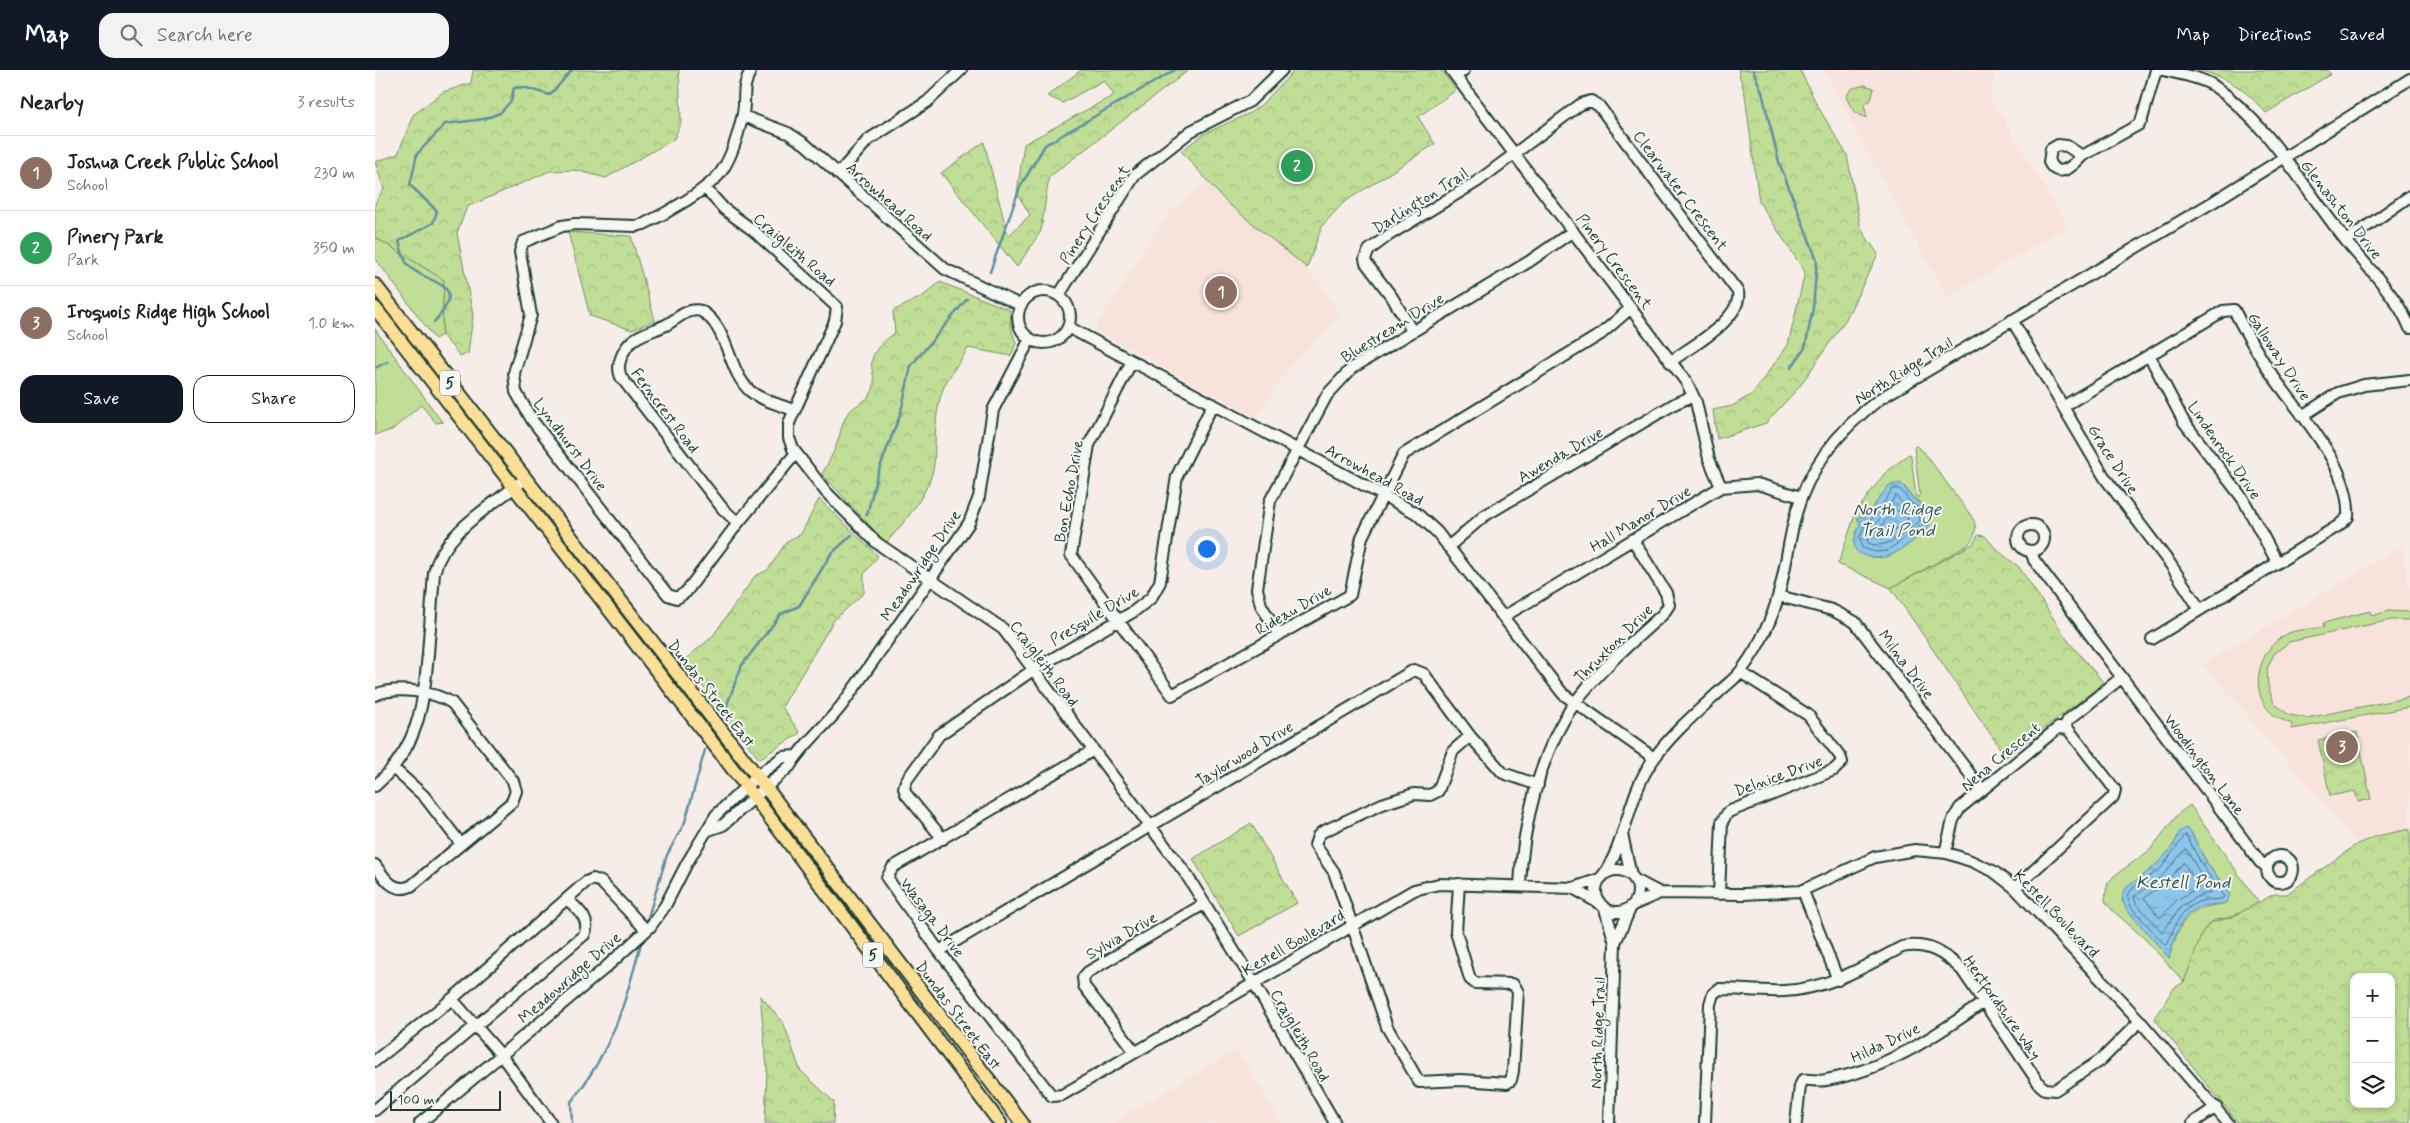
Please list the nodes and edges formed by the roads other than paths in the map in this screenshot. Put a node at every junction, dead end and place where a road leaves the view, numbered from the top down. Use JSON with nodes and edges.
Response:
{"nodes":[{"id":1,"x":751,"y":70,"type":"edge"},
{"id":2,"x":961,"y":70,"type":"edge"},
{"id":3,"x":1282,"y":70,"type":"edge"},
{"id":4,"x":2156,"y":70,"type":"edge"},
{"id":5,"x":2163,"y":70,"type":"edge"},
{"id":6,"x":1457,"y":72,"type":"edge"},
{"id":7,"x":2410,"y":79,"type":"edge"},
{"id":8,"x":743,"y":116,"type":"junction"},
{"id":9,"x":1515,"y":154,"type":"junction"},
{"id":10,"x":2082,"y":156,"type":"dead end"},
{"id":11,"x":2284,"y":158,"type":"junction"},
{"id":12,"x":838,"y":174,"type":"junction"},
{"id":13,"x":705,"y":188,"type":"junction"},
{"id":14,"x":2410,"y":196,"type":"edge"},
{"id":15,"x":1573,"y":231,"type":"junction"},
{"id":16,"x":2347,"y":242,"type":"junction"},
{"id":17,"x":375,"y":285,"type":"edge"},
{"id":18,"x":1059,"y":295,"type":"junction"},
{"id":19,"x":1020,"y":305,"type":"junction"},
{"id":20,"x":375,"y":308,"type":"edge"},
{"id":21,"x":1631,"y":308,"type":"junction"},
{"id":22,"x":2012,"y":320,"type":"junction"},
{"id":23,"x":1068,"y":327,"type":"junction"},
{"id":24,"x":2410,"y":328,"type":"edge"},
{"id":25,"x":1412,"y":331,"type":"junction"},
{"id":26,"x":1031,"y":339,"type":"junction"},
{"id":27,"x":2149,"y":355,"type":"junction"},
{"id":28,"x":1132,"y":361,"type":"junction"},
{"id":29,"x":1670,"y":362,"type":"junction"},
{"id":30,"x":2410,"y":380,"type":"edge"},
{"id":31,"x":1693,"y":396,"type":"junction"},
{"id":32,"x":1213,"y":404,"type":"junction"},
{"id":33,"x":2064,"y":406,"type":"junction"},
{"id":34,"x":793,"y":410,"type":"junction"},
{"id":35,"x":2302,"y":416,"type":"junction"},
{"id":36,"x":1297,"y":449,"type":"junction"},
{"id":37,"x":796,"y":453,"type":"junction"},
{"id":38,"x":525,"y":479,"type":"junction"},
{"id":39,"x":1721,"y":487,"type":"junction"},
{"id":40,"x":514,"y":488,"type":"junction"},
{"id":41,"x":1382,"y":494,"type":"junction"},
{"id":42,"x":1801,"y":497,"type":"junction"},
{"id":43,"x":738,"y":523,"type":"junction"},
{"id":44,"x":1633,"y":540,"type":"junction"},
{"id":45,"x":1448,"y":546,"type":"junction"},
{"id":46,"x":2031,"y":551,"type":"dead end"},
{"id":47,"x":2277,"y":562,"type":"junction"},
{"id":48,"x":930,"y":579,"type":"junction"},
{"id":49,"x":1779,"y":596,"type":"junction"},
{"id":50,"x":2199,"y":608,"type":"junction"},
{"id":51,"x":1503,"y":617,"type":"junction"},
{"id":52,"x":1118,"y":620,"type":"junction"},
{"id":53,"x":1279,"y":635,"type":"junction"},
{"id":54,"x":2152,"y":639,"type":"dead end"},
{"id":55,"x":1033,"y":670,"type":"junction"},
{"id":56,"x":1741,"y":672,"type":"junction"},
{"id":57,"x":2121,"y":678,"type":"junction"},
{"id":58,"x":425,"y":694,"type":"junction"},
{"id":59,"x":375,"y":695,"type":"edge"},
{"id":60,"x":1575,"y":703,"type":"junction"},
{"id":61,"x":2064,"y":728,"type":"junction"},
{"id":62,"x":1470,"y":736,"type":"junction"},
{"id":63,"x":1092,"y":752,"type":"junction"},
{"id":64,"x":796,"y":756,"type":"junction"},
{"id":65,"x":1653,"y":758,"type":"junction"},
{"id":66,"x":393,"y":768,"type":"junction"},
{"id":67,"x":757,"y":776,"type":"junction"},
{"id":68,"x":1538,"y":785,"type":"junction"},
{"id":69,"x":375,"y":786,"type":"edge"},
{"id":70,"x":746,"y":786,"type":"junction"},
{"id":71,"x":765,"y":788,"type":"junction"},
{"id":72,"x":1982,"y":790,"type":"junction"},
{"id":73,"x":755,"y":797,"type":"junction"},
{"id":74,"x":1151,"y":826,"type":"junction"},
{"id":75,"x":709,"y":830,"type":"junction"},
{"id":76,"x":1622,"y":834,"type":"junction"},
{"id":77,"x":943,"y":839,"type":"junction"},
{"id":78,"x":461,"y":844,"type":"junction"},
{"id":79,"x":1945,"y":853,"type":"junction"},
{"id":80,"x":375,"y":865,"type":"edge"},
{"id":81,"x":2267,"y":867,"type":"dead end"},
{"id":82,"x":1601,"y":878,"type":"junction"},
{"id":83,"x":1633,"y":878,"type":"junction"},
{"id":84,"x":1459,"y":884,"type":"junction"},
{"id":85,"x":1520,"y":886,"type":"junction"},
{"id":86,"x":1573,"y":888,"type":"junction"},
{"id":87,"x":2015,"y":888,"type":"junction"},
{"id":88,"x":1803,"y":891,"type":"junction"},
{"id":89,"x":1660,"y":893,"type":"junction"},
{"id":90,"x":1719,"y":894,"type":"junction"},
{"id":91,"x":567,"y":899,"type":"junction"},
{"id":92,"x":1204,"y":904,"type":"junction"},
{"id":93,"x":1603,"y":906,"type":"junction"},
{"id":94,"x":1632,"y":906,"type":"junction"},
{"id":95,"x":1351,"y":925,"type":"junction"},
{"id":96,"x":646,"y":930,"type":"junction"},
{"id":97,"x":1615,"y":943,"type":"junction"},
{"id":98,"x":939,"y":951,"type":"junction"},
{"id":99,"x":1838,"y":980,"type":"junction"},
{"id":100,"x":1253,"y":982,"type":"junction"},
{"id":101,"x":452,"y":999,"type":"junction"},
{"id":102,"x":1984,"y":1002,"type":"junction"},
{"id":103,"x":2139,"y":1021,"type":"junction"},
{"id":104,"x":475,"y":1025,"type":"junction"},
{"id":105,"x":1135,"y":1052,"type":"junction"},
{"id":106,"x":501,"y":1055,"type":"junction"},
{"id":107,"x":375,"y":1060,"type":"edge"},
{"id":108,"x":1050,"y":1094,"type":"joint"},
{"id":109,"x":2216,"y":1107,"type":"junction"},
{"id":110,"x":375,"y":1110,"type":"edge"},
{"id":111,"x":548,"y":1122,"type":"edge"},
{"id":112,"x":420,"y":1123,"type":"edge"},
{"id":113,"x":1000,"y":1123,"type":"edge"},
{"id":114,"x":1022,"y":1123,"type":"edge"},
{"id":115,"x":1335,"y":1123,"type":"edge"},
{"id":116,"x":1609,"y":1123,"type":"edge"},
{"id":117,"x":1705,"y":1123,"type":"edge"},
{"id":118,"x":1796,"y":1123,"type":"edge"},
{"id":119,"x":2193,"y":1123,"type":"edge"},
{"id":120,"x":2227,"y":1123,"type":"edge"}],
"edges":[{"from":1,"to":8,"type":"street","name":"Lyndhurst Drive"},
{"from":2,"to":12,"type":"street"},
{"from":3,"to":18,"type":"street","name":"Pinery Crescent"},
{"from":4,"to":10,"type":"street"},
{"from":5,"to":11,"type":"street","name":"Glenashton Drive"},
{"from":6,"to":9,"type":"street","name":"Pinery Crescent"},
{"from":7,"to":11,"type":"street","name":"North Ridge Trail"},
{"from":8,"to":12,"type":"street","name":"Arrowhead Road"},
{"from":8,"to":13,"type":"street","name":"Lyndhurst Drive"},
{"from":9,"to":15,"type":"street","name":"Pinery Crescent"},
{"from":9,"to":25,"type":"street","name":"Darlington Trail"},
{"from":9,"to":29,"type":"street","name":"Clearwater Crescent"},
{"from":11,"to":16,"type":"street","name":"Glenashton Drive"},
{"from":11,"to":22,"type":"street","name":"North Ridge Trail"},
{"from":12,"to":19,"type":"street","name":"Arrowhead Road"},
{"from":13,"to":34,"type":"street","name":"Craigleith Road"},
{"from":13,"to":43,"type":"street","name":"Lyndhurst Drive"},
{"from":14,"to":16,"type":"street"},
{"from":15,"to":21,"type":"street","name":"Pinery Crescent"},
{"from":15,"to":25,"type":"street","name":"Bluestream Drive"},
{"from":16,"to":24,"type":"street","name":"Glenashton Drive"},
{"from":17,"to":38,"type":"main road","name":"Dundas Street East","number":"5"},
{"from":18,"to":19,"type":"street"},
{"from":18,"to":23,"type":"street"},
{"from":19,"to":26,"type":"street"},
{"from":20,"to":40,"type":"main road","name":"Dundas Street East","number":"5"},
{"from":21,"to":29,"type":"street","name":"Pinery Crescent"},
{"from":21,"to":41,"type":"street","name":"Rideau Drive"},
{"from":22,"to":33,"type":"street","name":"Grace Drive"},
{"from":22,"to":42,"type":"street","name":"North Ridge Trail"},
{"from":23,"to":26,"type":"street"},
{"from":23,"to":28,"type":"street","name":"Arrowhead Road"},
{"from":25,"to":36,"type":"street","name":"Bluestream Drive"},
{"from":26,"to":48,"type":"street","name":"Meadowridge Drive"},
{"from":27,"to":33,"type":"street","name":"Galloway Drive"},
{"from":27,"to":35,"type":"street","name":"Galloway Drive"},
{"from":27,"to":47,"type":"street","name":"Lindenrock Drive"},
{"from":28,"to":32,"type":"street","name":"Arrowhead Road"},
{"from":28,"to":52,"type":"street","name":"Bon Echo Drive"},
{"from":29,"to":31,"type":"street","name":"Pinery Crescent"},
{"from":30,"to":35,"type":"street"},
{"from":31,"to":39,"type":"street","name":"Pinery Crescent"},
{"from":31,"to":45,"type":"street","name":"Awenda Drive"},
{"from":32,"to":36,"type":"street","name":"Arrowhead Road"},
{"from":32,"to":52,"type":"street","name":"Presquile Drive"},
{"from":33,"to":50,"type":"street","name":"Grace Drive"},
{"from":34,"to":37,"type":"street","name":"Craigleith Road"},
{"from":34,"to":43,"type":"street","name":"Ferncrest Road"},
{"from":35,"to":47,"type":"street","name":"Galloway Drive"},
{"from":36,"to":41,"type":"street","name":"Arrowhead Road"},
{"from":36,"to":53,"type":"street","name":"Bluestream Drive"},
{"from":37,"to":43,"type":"street","name":"Lyndhurst Drive"},
{"from":37,"to":48,"type":"street","name":"Craigleith Road"},
{"from":38,"to":40,"type":"street"},
{"from":38,"to":67,"type":"main road","name":"Dundas Street East","number":"5"},
{"from":39,"to":42,"type":"street","name":"Hall Manor Drive"},
{"from":39,"to":44,"type":"street","name":"Hall Manor Drive"},
{"from":40,"to":58,"type":"street"},
{"from":40,"to":70,"type":"main road","name":"Dundas Street East","number":"5"},
{"from":41,"to":45,"type":"street","name":"Arrowhead Road"},
{"from":41,"to":53,"type":"street","name":"Rideau Drive"},
{"from":42,"to":49,"type":"street","name":"North Ridge Trail"},
{"from":44,"to":51,"type":"street","name":"Hall Manor Drive"},
{"from":44,"to":60,"type":"street","name":"Thruxton Drive"},
{"from":45,"to":51,"type":"street","name":"Arrowhead Road"},
{"from":46,"to":57,"type":"street","name":"Woodington Lane"},
{"from":47,"to":50,"type":"street"},
{"from":48,"to":55,"type":"street","name":"Craigleith Road"},
{"from":48,"to":64,"type":"street","name":"Meadowridge Drive"},
{"from":49,"to":56,"type":"street","name":"North Ridge Trail"},
{"from":49,"to":72,"type":"street","name":"Milna Drive"},
{"from":50,"to":54,"type":"street"},
{"from":51,"to":60,"type":"street","name":"Arrowhead Road"},
{"from":52,"to":53,"type":"street","name":"Rideau Drive"},
{"from":52,"to":55,"type":"street","name":"Presquile Drive"},
{"from":55,"to":63,"type":"street","name":"Craigleith Road"},
{"from":55,"to":77,"type":"street","name":"Presquile Drive"},
{"from":56,"to":65,"type":"street","name":"North Ridge Trail"},
{"from":56,"to":90,"type":"street","name":"Delnice Drive"},
{"from":57,"to":61,"type":"street"},
{"from":57,"to":81,"type":"street","name":"Woodington Lane"},
{"from":58,"to":59,"type":"street"},
{"from":58,"to":66,"type":"street"},
{"from":58,"to":78,"type":"street"},
{"from":60,"to":65,"type":"street","name":"Arrowhead Road"},
{"from":60,"to":68,"type":"street","name":"Thruxton Drive"},
{"from":61,"to":72,"type":"street","name":"Nena Crescent"},
{"from":61,"to":87,"type":"street","name":"Nena Crescent"},
{"from":62,"to":68,"type":"street","name":"Taylorwood Drive"},
{"from":62,"to":74,"type":"street","name":"Taylorwood Drive"},
{"from":62,"to":95,"type":"street"},
{"from":63,"to":74,"type":"street","name":"Craigleith Road"},
{"from":63,"to":77,"type":"street","name":"Wasaga Drive"},
{"from":64,"to":67,"type":"street","name":"Meadowridge Drive"},
{"from":64,"to":71,"type":"street","name":"Meadowridge Drive"},
{"from":65,"to":76,"type":"street","name":"North Ridge Trail"},
{"from":66,"to":69,"type":"street"},
{"from":66,"to":78,"type":"street"},
{"from":67,"to":70,"type":"street","name":"Meadowridge Drive"},
{"from":67,"to":71,"type":"main road","name":"Dundas Street East","number":"5"},
{"from":68,"to":85,"type":"street","name":"Thruxton Drive"},
{"from":70,"to":73,"type":"main road","name":"Dundas Street East","number":"5"},
{"from":70,"to":75,"type":"street","name":"Meadowridge Drive"},
{"from":71,"to":73,"type":"street","name":"Meadowridge Drive"},
{"from":71,"to":114,"type":"main road","name":"Dundas Street East","number":"5"},
{"from":72,"to":79,"type":"street","name":"Nena Crescent"},
{"from":73,"to":75,"type":"street","name":"Meadowridge Drive"},
{"from":73,"to":113,"type":"main road","name":"Dundas Street East","number":"5"},
{"from":74,"to":92,"type":"street","name":"Craigleith Road"},
{"from":74,"to":98,"type":"street","name":"Taylorwood Drive"},
{"from":75,"to":96,"type":"street","name":"Meadowridge Drive"},
{"from":76,"to":82,"type":"street","name":"North Ridge Trail"},
{"from":76,"to":83,"type":"street","name":"North Ridge Trail"},
{"from":77,"to":98,"type":"street","name":"Wasaga Drive"},
{"from":78,"to":80,"type":"street"},
{"from":79,"to":87,"type":"street","name":"Kestell Boulevard"},
{"from":79,"to":88,"type":"street","name":"Kestell Boulevard"},
{"from":82,"to":83,"type":"street"},
{"from":82,"to":86,"type":"street","name":"Kestell Boulevard"},
{"from":82,"to":93,"type":"street"},
{"from":83,"to":89,"type":"street","name":"Kestell Boulevard"},
{"from":83,"to":94,"type":"street"},
{"from":84,"to":85,"type":"street","name":"Kestell Boulevard"},
{"from":84,"to":95,"type":"street","name":"Kestell Boulevard"},
{"from":84,"to":95,"type":"street"},
{"from":85,"to":86,"type":"street","name":"Kestell Boulevard"},
{"from":86,"to":93,"type":"street","name":"Kestell Boulevard"},
{"from":87,"to":103,"type":"street","name":"Kestell Boulevard"},
{"from":88,"to":90,"type":"street","name":"Kestell Boulevard"},
{"from":88,"to":99,"type":"street"},
{"from":89,"to":90,"type":"street","name":"Kestell Boulevard"},
{"from":89,"to":94,"type":"street","name":"Kestell Boulevard"},
{"from":91,"to":96,"type":"street"},
{"from":91,"to":101,"type":"street"},
{"from":91,"to":104,"type":"street"},
{"from":92,"to":100,"type":"street","name":"Craigleith Road"},
{"from":92,"to":105,"type":"street","name":"Sylvia Drive"},
{"from":93,"to":94,"type":"street"},
{"from":93,"to":97,"type":"street","name":"North Ridge Trail"},
{"from":94,"to":97,"type":"street","name":"North Ridge Trail"},
{"from":95,"to":100,"type":"street","name":"Kestell Boulevard"},
{"from":96,"to":106,"type":"street","name":"Meadowridge Drive"},
{"from":97,"to":116,"type":"street","name":"North Ridge Trail"},
{"from":98,"to":108,"type":"street","name":"Wasaga Drive"},
{"from":99,"to":102,"type":"street","name":"Hertfordshire Way"},
{"from":99,"to":117,"type":"street","name":"Hertfordshire Way"},
{"from":100,"to":105,"type":"street","name":"Kestell Boulevard"},
{"from":100,"to":115,"type":"street","name":"Craigleith Road"},
{"from":101,"to":104,"type":"street"},
{"from":101,"to":107,"type":"street"},
{"from":102,"to":103,"type":"street","name":"Hertfordshire Way"},
{"from":102,"to":118,"type":"street","name":"Hilda Drive"},
{"from":103,"to":109,"type":"street","name":"Kestell Boulevard"},
{"from":104,"to":106,"type":"street"},
{"from":104,"to":110,"type":"street"},
{"from":105,"to":108,"type":"street","name":"Kestell Boulevard"},
{"from":106,"to":111,"type":"street"},
{"from":106,"to":112,"type":"street","name":"Meadowridge Drive"},
{"from":109,"to":119,"type":"street"},
{"from":109,"to":120,"type":"street","name":"Kestell Boulevard"}]}
